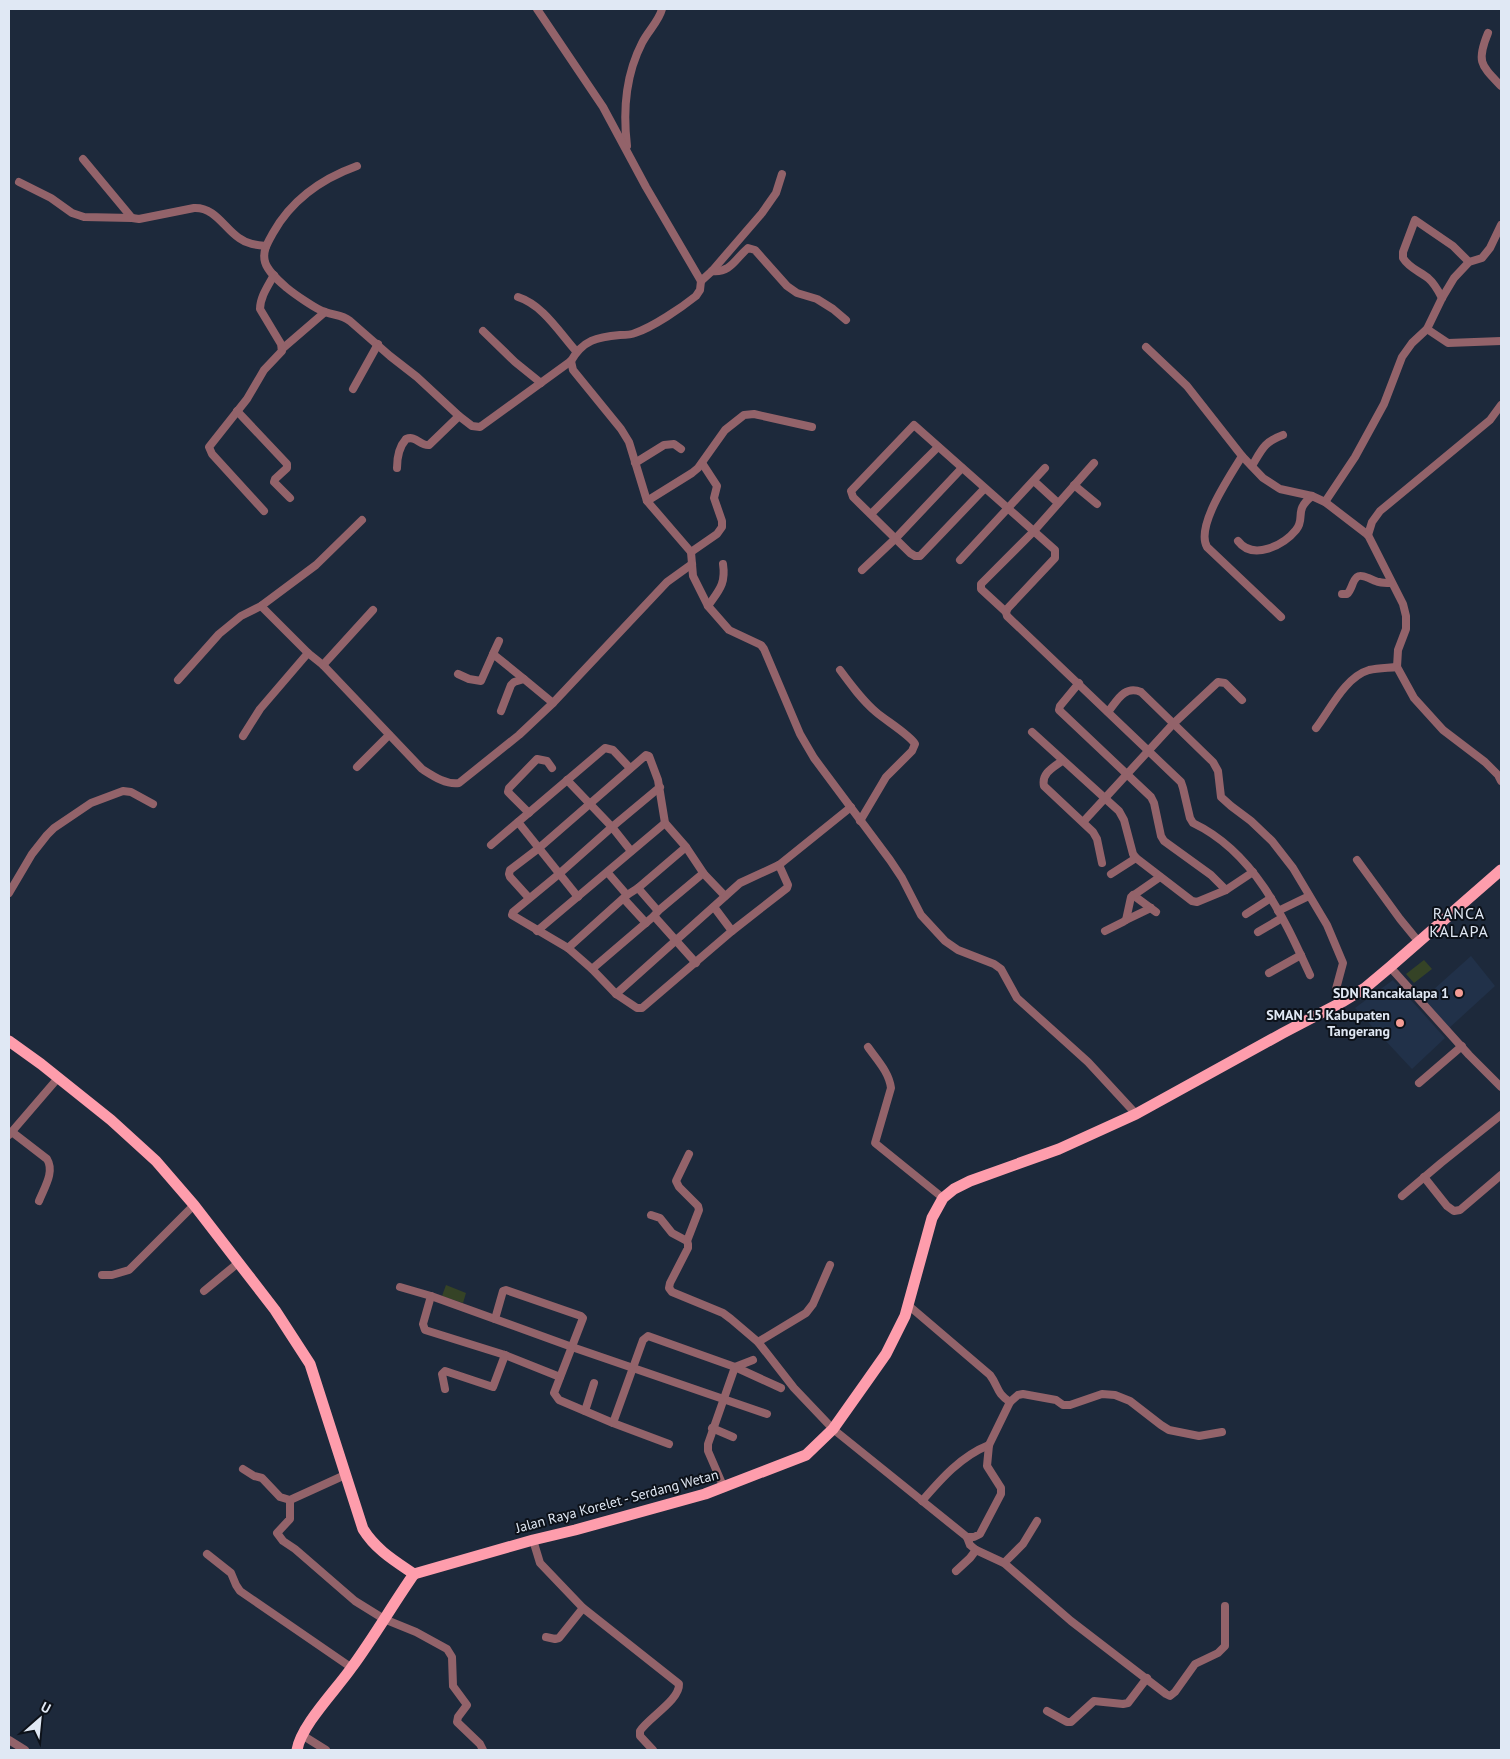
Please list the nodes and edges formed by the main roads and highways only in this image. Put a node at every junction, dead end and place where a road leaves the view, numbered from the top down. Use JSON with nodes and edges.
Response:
{"nodes":[{"id":1,"x":1501,"y":870,"type":"edge"},
{"id":2,"x":9,"y":1041,"type":"edge"},
{"id":3,"x":414,"y":1574,"type":"junction"},
{"id":4,"x":297,"y":1750,"type":"edge"}],
"edges":[{"from":1,"to":3,"type":"main road","name":"Jalan Raya Korelet - Serdang Wetan"},
{"from":2,"to":3,"type":"main road"},
{"from":3,"to":4,"type":"main road"}]}
